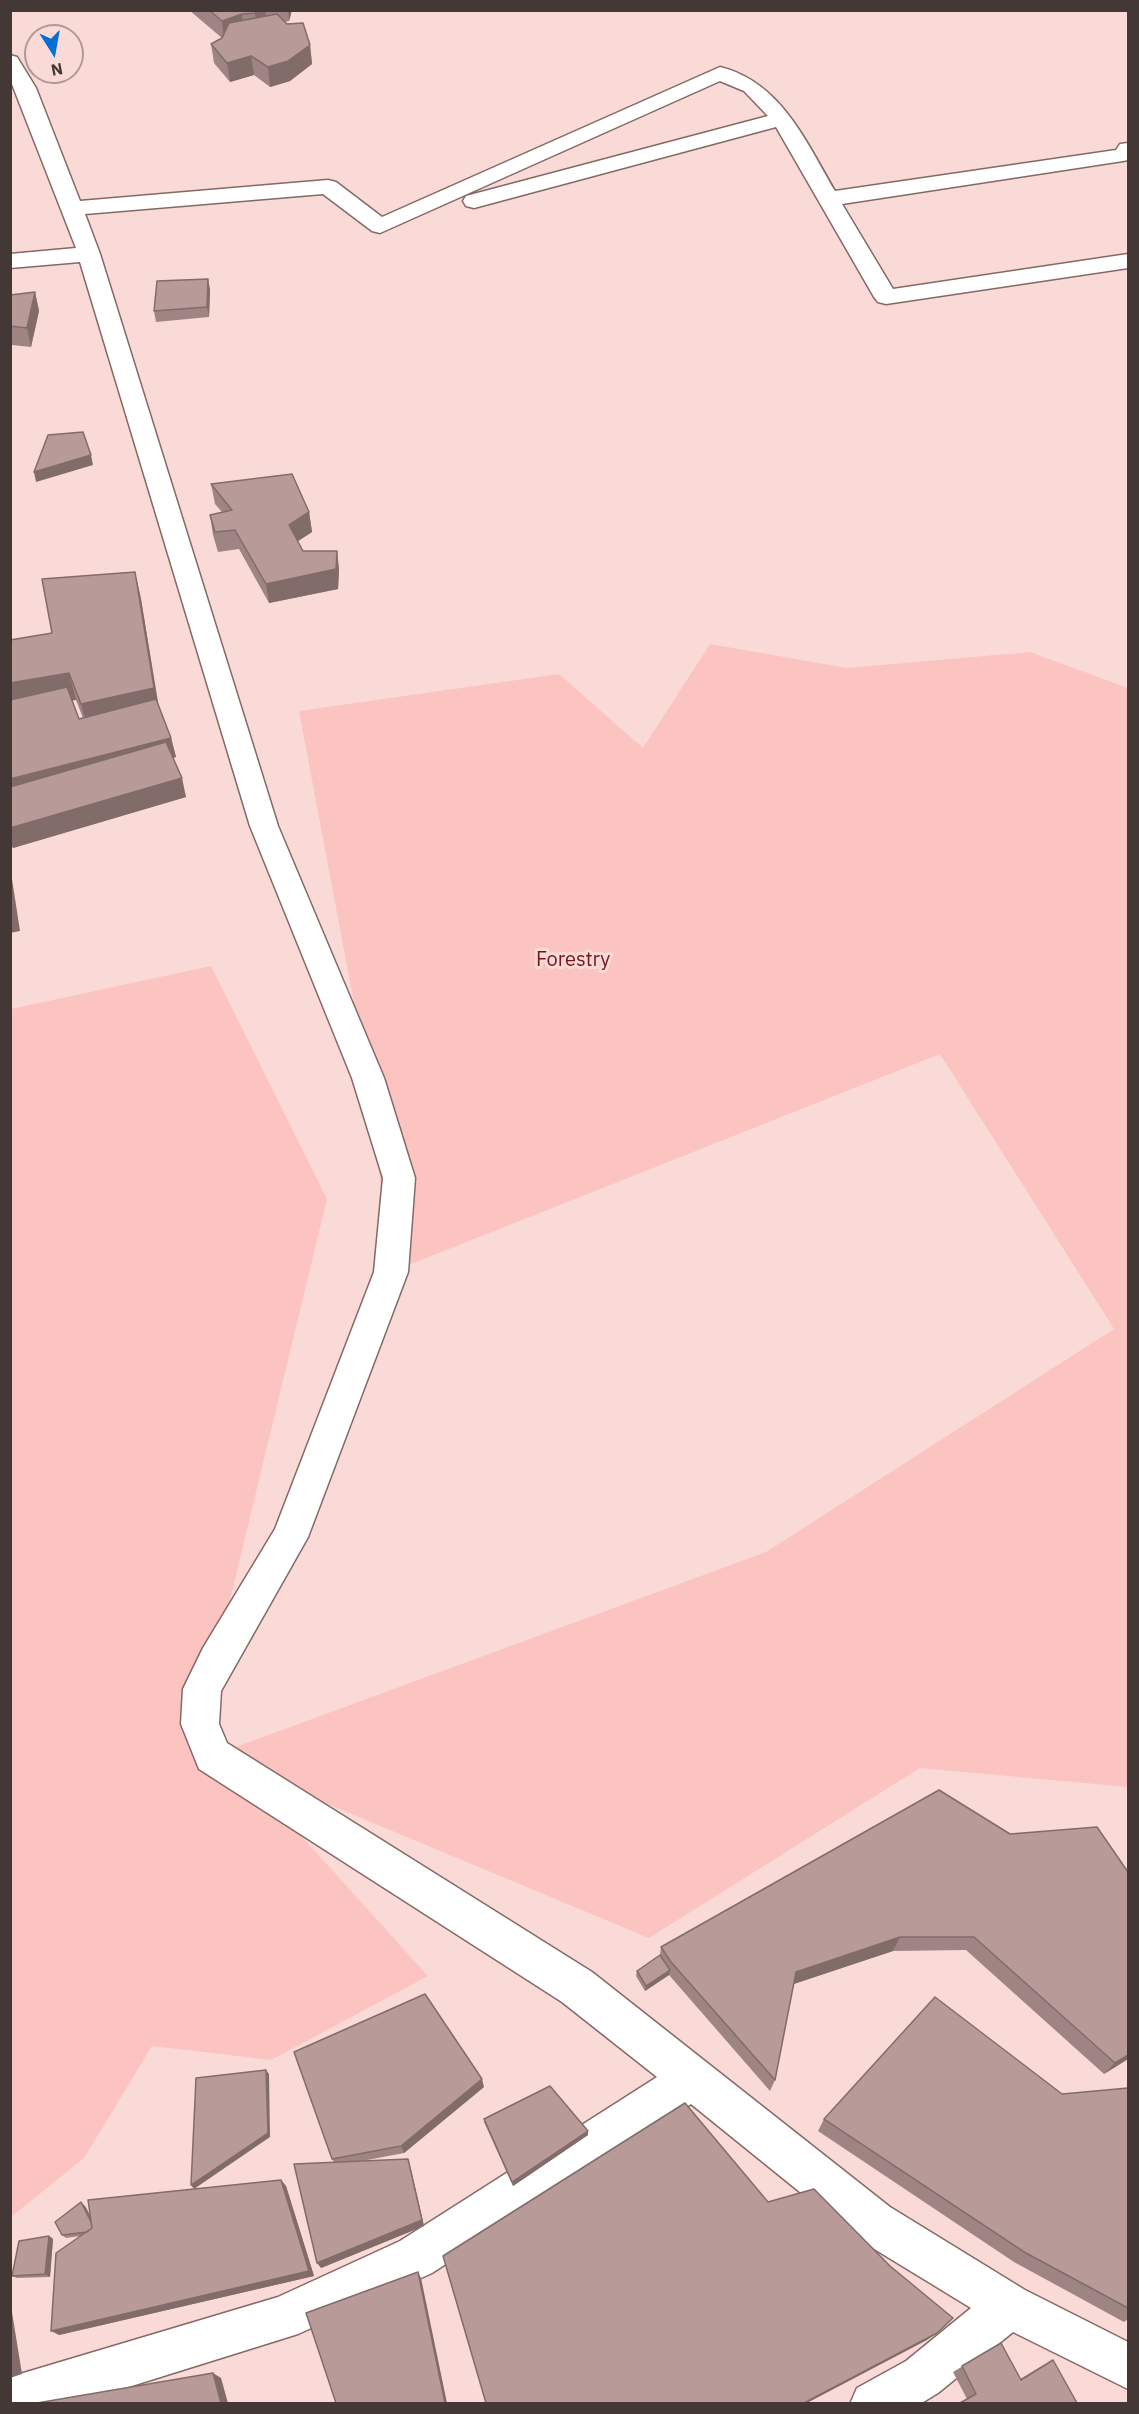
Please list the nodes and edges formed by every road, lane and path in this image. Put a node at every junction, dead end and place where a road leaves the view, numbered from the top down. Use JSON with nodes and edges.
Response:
{"nodes":[{"id":1,"x":10,"y":61,"type":"edge"},
{"id":2,"x":782,"y":119,"type":"junction"},
{"id":3,"x":1128,"y":149,"type":"edge"},
{"id":4,"x":829,"y":199,"type":"junction"},
{"id":5,"x":71,"y":208,"type":"junction"},
{"id":6,"x":380,"y":226,"type":"junction"},
{"id":7,"x":89,"y":254,"type":"junction"},
{"id":8,"x":10,"y":261,"type":"edge"},
{"id":9,"x":1128,"y":261,"type":"edge"},
{"id":10,"x":692,"y":2079,"type":"junction"},
{"id":11,"x":1009,"y":2306,"type":"junction"},
{"id":12,"x":1128,"y":2366,"type":"edge"},
{"id":13,"x":10,"y":2400,"type":"edge"},
{"id":14,"x":873,"y":2403,"type":"edge"}],
"edges":[{"from":1,"to":5,"type":"street"},
{"from":2,"to":4,"type":"street"},
{"from":2,"to":6,"type":"street"},
{"from":2,"to":6,"type":"street"},
{"from":3,"to":4,"type":"street"},
{"from":4,"to":9,"type":"street"},
{"from":5,"to":6,"type":"street"},
{"from":5,"to":7,"type":"street"},
{"from":7,"to":8,"type":"street"},
{"from":7,"to":10,"type":"street"},
{"from":10,"to":11,"type":"street"},
{"from":10,"to":13,"type":"street"},
{"from":11,"to":12,"type":"street"},
{"from":11,"to":14,"type":"street"}]}
